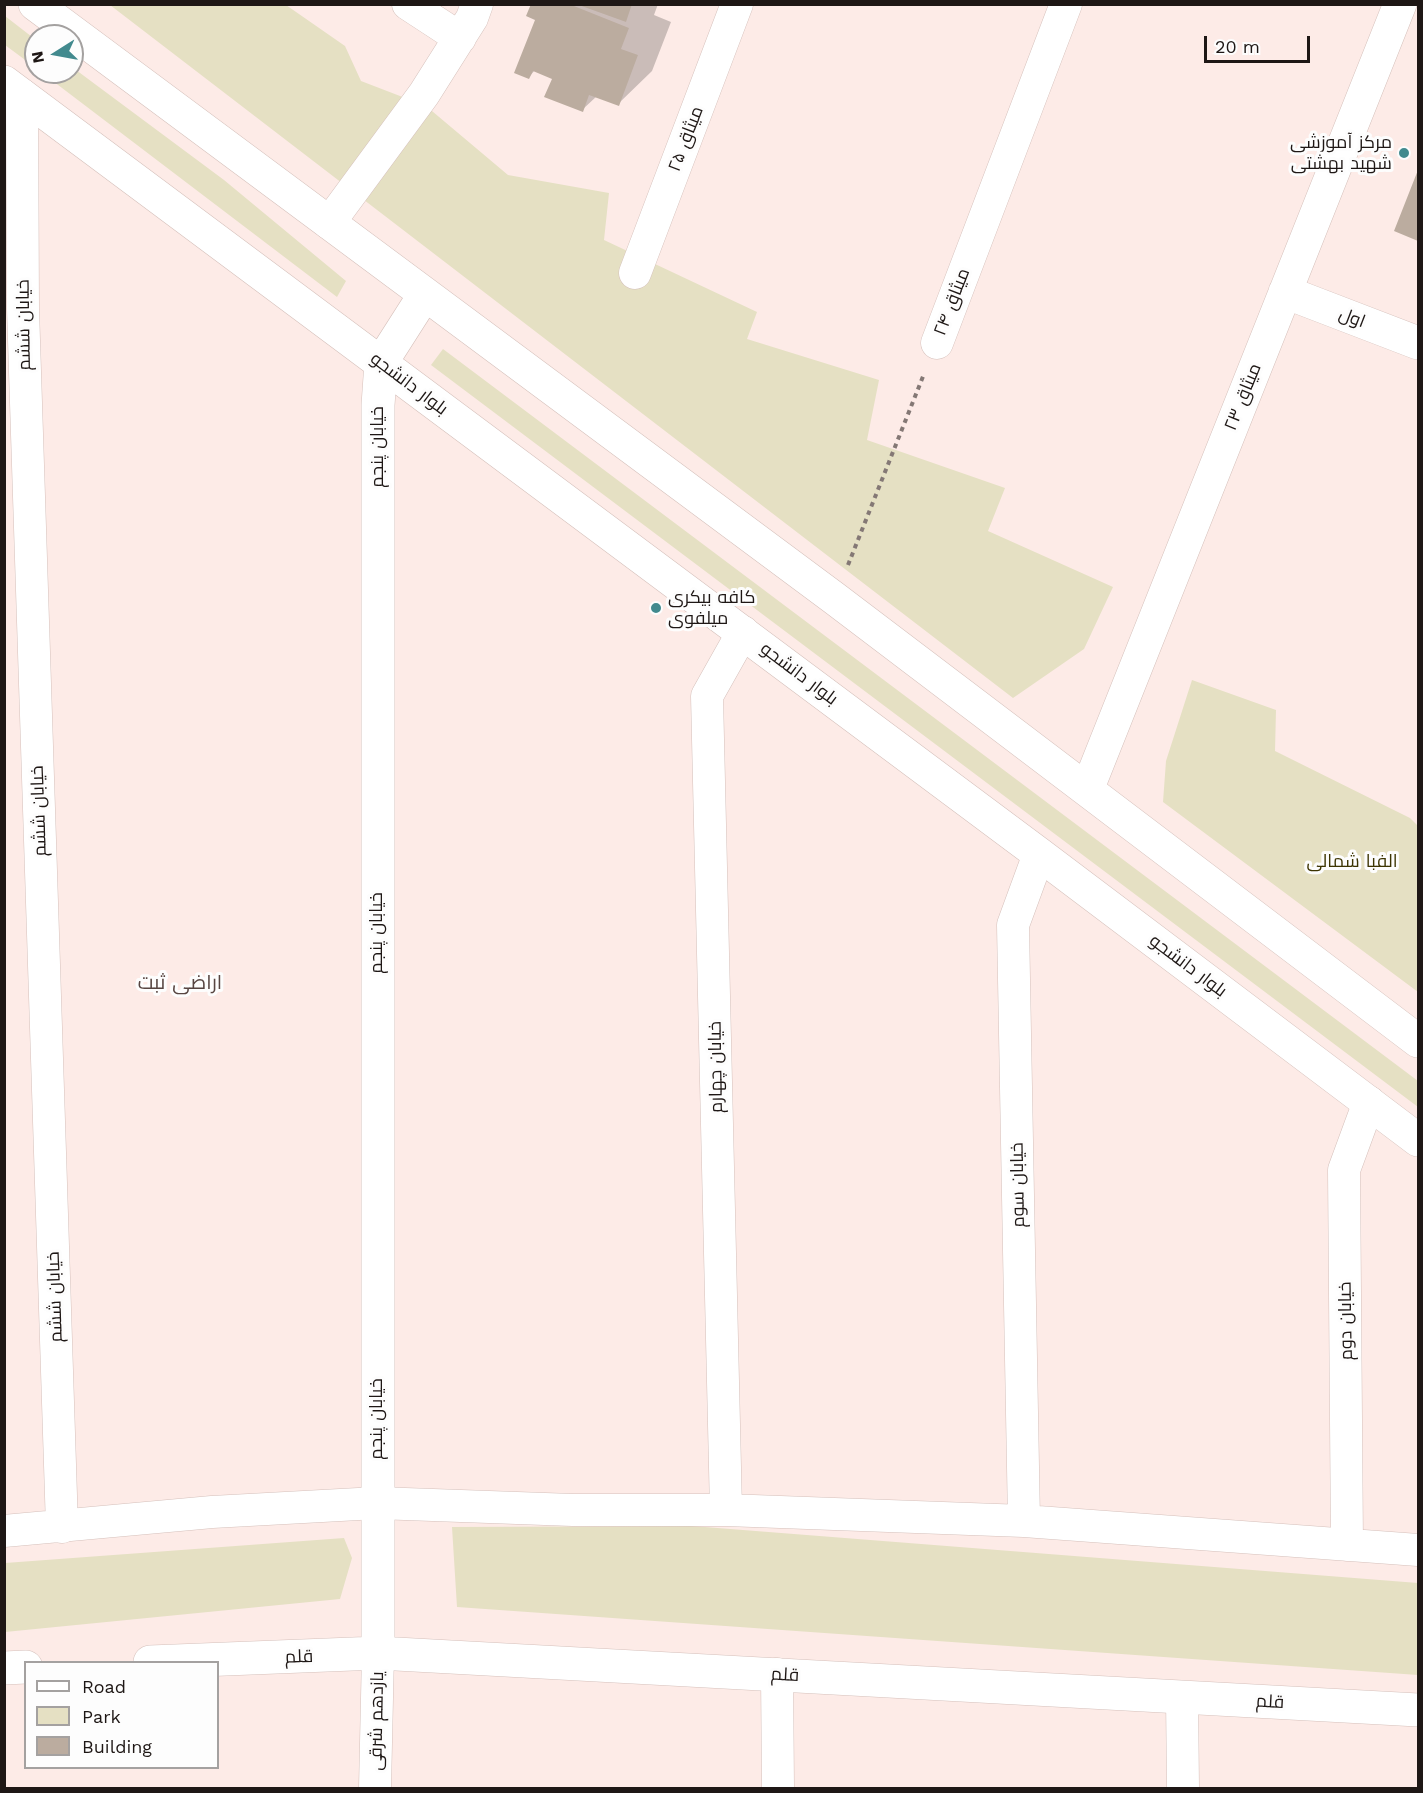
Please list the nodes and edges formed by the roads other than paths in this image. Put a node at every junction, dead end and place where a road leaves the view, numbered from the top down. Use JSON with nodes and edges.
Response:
{"nodes":[{"id":1,"x":35,"y":4,"type":"edge"},
{"id":2,"x":408,"y":4,"type":"edge"},
{"id":3,"x":477,"y":4,"type":"edge"},
{"id":4,"x":737,"y":4,"type":"edge"},
{"id":5,"x":1066,"y":4,"type":"edge"},
{"id":6,"x":1400,"y":4,"type":"edge"},
{"id":7,"x":460,"y":38,"type":"junction"},
{"id":8,"x":13,"y":89,"type":"edge"},
{"id":9,"x":329,"y":223,"type":"junction"},
{"id":10,"x":635,"y":273,"type":"dead end"},
{"id":11,"x":1285,"y":292,"type":"junction"},
{"id":12,"x":425,"y":294,"type":"junction"},
{"id":13,"x":14,"y":310,"type":"edge"},
{"id":14,"x":937,"y":343,"type":"road end"},
{"id":15,"x":1419,"y":343,"type":"edge"},
{"id":16,"x":381,"y":363,"type":"junction"},
{"id":17,"x":743,"y":632,"type":"junction"},
{"id":18,"x":1087,"y":790,"type":"junction"},
{"id":19,"x":1039,"y":854,"type":"junction"},
{"id":20,"x":1419,"y":1041,"type":"edge"},
{"id":21,"x":1369,"y":1102,"type":"junction"},
{"id":22,"x":1419,"y":1140,"type":"edge"},
{"id":23,"x":377,"y":1503,"type":"junction"},
{"id":24,"x":726,"y":1510,"type":"junction"},
{"id":25,"x":1024,"y":1521,"type":"junction"},
{"id":26,"x":62,"y":1527,"type":"junction"},
{"id":27,"x":4,"y":1531,"type":"edge"},
{"id":28,"x":1347,"y":1545,"type":"junction"},
{"id":29,"x":1419,"y":1550,"type":"edge"},
{"id":30,"x":378,"y":1653,"type":"junction"},
{"id":31,"x":175,"y":1661,"type":"edge"},
{"id":32,"x":24,"y":1667,"type":"edge"},
{"id":33,"x":4,"y":1668,"type":"edge"},
{"id":34,"x":777,"y":1674,"type":"junction"},
{"id":35,"x":1182,"y":1697,"type":"junction"},
{"id":36,"x":1419,"y":1710,"type":"edge"},
{"id":37,"x":375,"y":1788,"type":"edge"},
{"id":38,"x":778,"y":1788,"type":"edge"},
{"id":39,"x":1184,"y":1788,"type":"edge"}],
"edges":[{"from":1,"to":9,"type":"street"},
{"from":2,"to":7,"type":"street"},
{"from":3,"to":7,"type":"street"},
{"from":4,"to":10,"type":"street","name":"میثاق ۲۵"},
{"from":5,"to":14,"type":"street","name":"میثاق ۲۴"},
{"from":6,"to":11,"type":"street","name":"میثاق ۲۳"},
{"from":7,"to":9,"type":"street"},
{"from":8,"to":13,"type":"street","name":"خیابان ششم"},
{"from":8,"to":16,"type":"street","name":"بلوار دانشجو"},
{"from":9,"to":12,"type":"street"},
{"from":11,"to":15,"type":"street","name":"اول"},
{"from":11,"to":18,"type":"street","name":"میثاق ۲۳"},
{"from":12,"to":16,"type":"street"},
{"from":12,"to":18,"type":"street"},
{"from":13,"to":26,"type":"street","name":"خیابان ششم"},
{"from":16,"to":17,"type":"street","name":"بلوار دانشجو"},
{"from":16,"to":23,"type":"street","name":"خیابان پنجم"},
{"from":17,"to":19,"type":"street","name":"بلوار دانشجو"},
{"from":17,"to":24,"type":"street","name":"خیابان چهارم"},
{"from":18,"to":20,"type":"street"},
{"from":19,"to":21,"type":"street","name":"بلوار دانشجو"},
{"from":19,"to":25,"type":"street","name":"خیابان سوم"},
{"from":21,"to":22,"type":"street","name":"بلوار دانشجو"},
{"from":21,"to":28,"type":"street","name":"خیابان دوم"},
{"from":23,"to":24,"type":"street"},
{"from":23,"to":26,"type":"street"},
{"from":23,"to":30,"type":"street","name":"خیابان پنجم"},
{"from":24,"to":25,"type":"street"},
{"from":25,"to":28,"type":"street"},
{"from":26,"to":27,"type":"street"},
{"from":28,"to":29,"type":"street"},
{"from":30,"to":31,"type":"street","name":"قلم"},
{"from":30,"to":34,"type":"street","name":"قلم"},
{"from":30,"to":37,"type":"street","name":"یازدهم شرقی"},
{"from":32,"to":33,"type":"street"},
{"from":34,"to":35,"type":"street","name":"قلم"},
{"from":34,"to":38,"type":"street"},
{"from":35,"to":36,"type":"street","name":"قلم"},
{"from":35,"to":39,"type":"street"}]}
